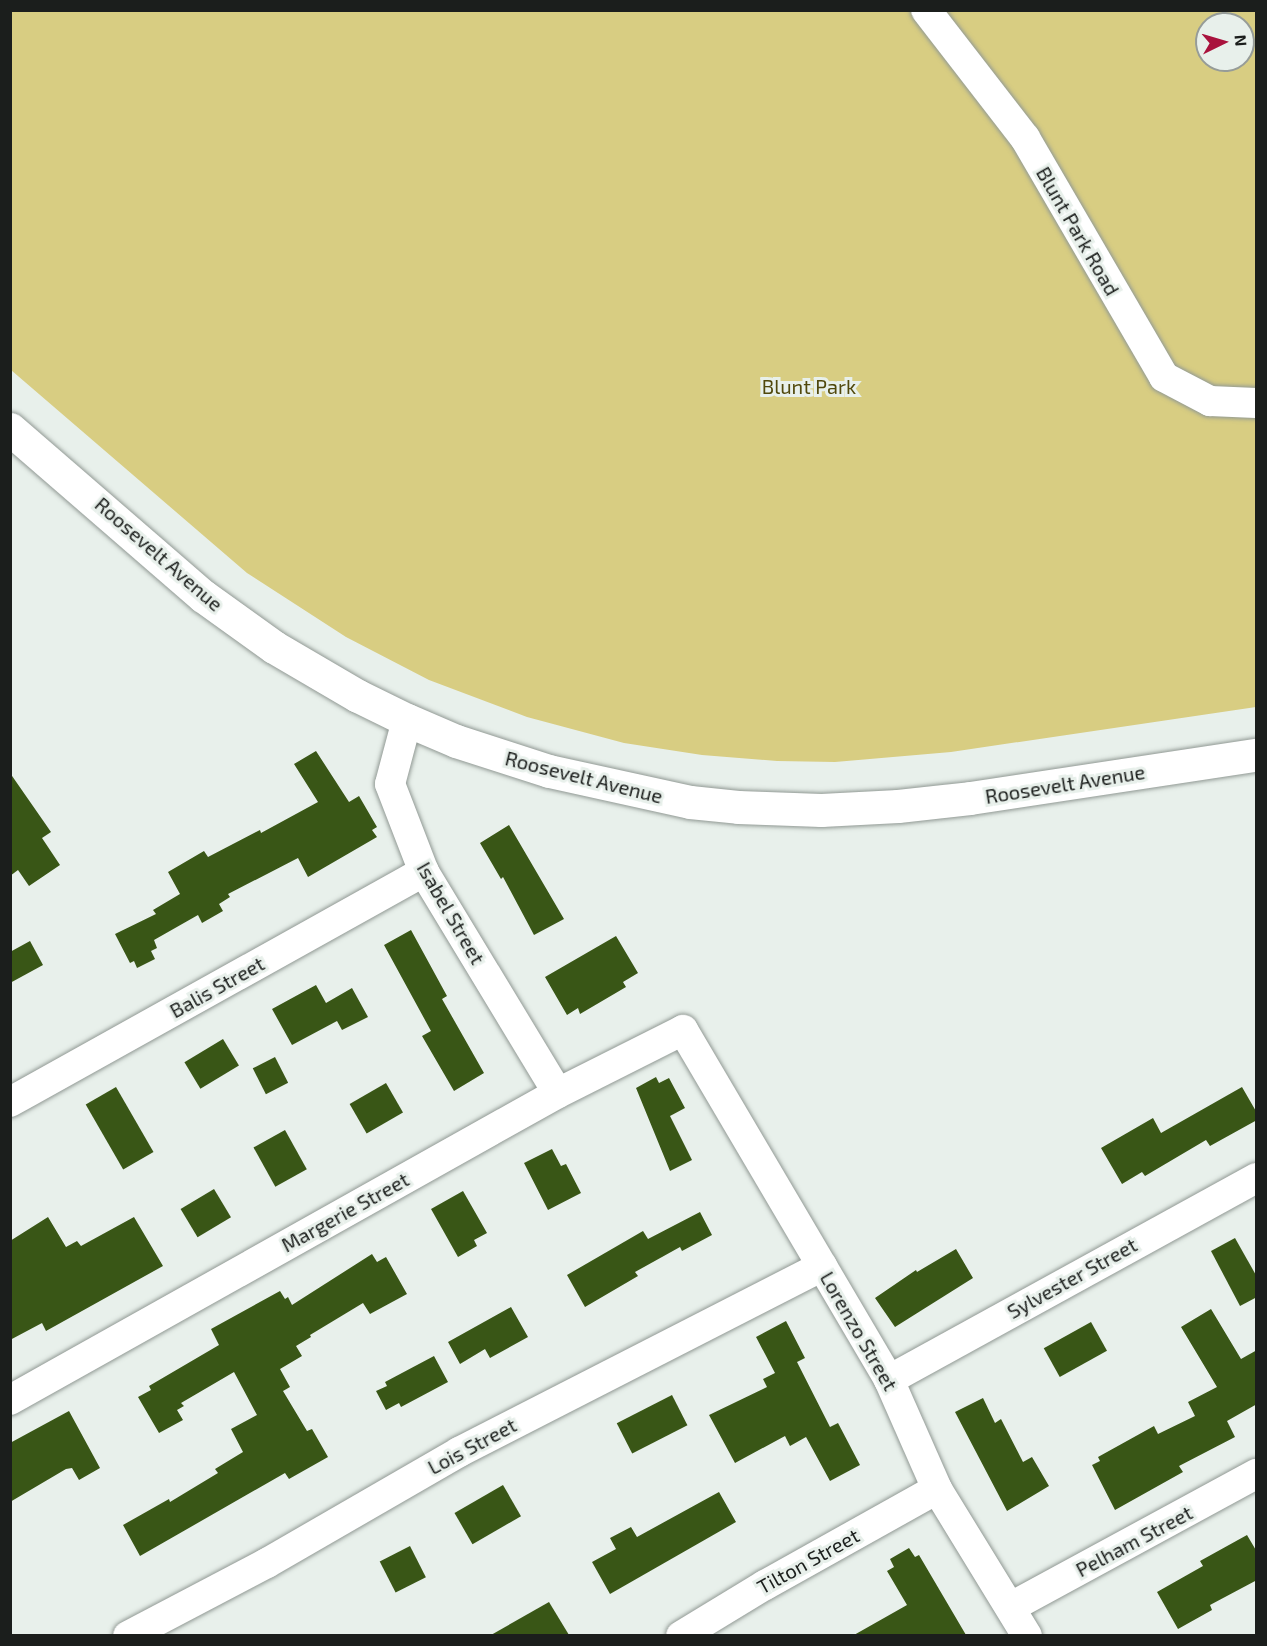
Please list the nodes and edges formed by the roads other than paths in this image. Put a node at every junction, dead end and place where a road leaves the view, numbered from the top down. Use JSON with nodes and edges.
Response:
{"nodes":[{"id":1,"x":926,"y":10,"type":"edge"},
{"id":2,"x":1257,"y":403,"type":"edge"},
{"id":3,"x":10,"y":429,"type":"edge"},
{"id":4,"x":407,"y":720,"type":"junction"},
{"id":5,"x":1257,"y":755,"type":"edge"},
{"id":6,"x":424,"y":872,"type":"junction"},
{"id":7,"x":683,"y":1030,"type":"joint"},
{"id":8,"x":558,"y":1093,"type":"junction"},
{"id":9,"x":10,"y":1102,"type":"edge"},
{"id":10,"x":1257,"y":1178,"type":"edge"},
{"id":11,"x":822,"y":1266,"type":"junction"},
{"id":12,"x":889,"y":1380,"type":"junction"},
{"id":13,"x":10,"y":1400,"type":"edge"},
{"id":14,"x":1257,"y":1474,"type":"edge"},
{"id":15,"x":938,"y":1489,"type":"junction"},
{"id":16,"x":1011,"y":1608,"type":"junction"},
{"id":17,"x":128,"y":1635,"type":"edge"},
{"id":18,"x":681,"y":1635,"type":"edge"},
{"id":19,"x":1027,"y":1635,"type":"edge"}],
"edges":[{"from":1,"to":2,"type":"street","name":"Blunt Park Road"},
{"from":3,"to":4,"type":"main road","name":"Roosevelt Avenue"},
{"from":4,"to":5,"type":"main road","name":"Roosevelt Avenue"},
{"from":4,"to":6,"type":"street","name":"Isabel Street"},
{"from":6,"to":8,"type":"street","name":"Isabel Street"},
{"from":6,"to":9,"type":"street","name":"Balis Street"},
{"from":7,"to":8,"type":"street","name":"Margerie Street"},
{"from":7,"to":11,"type":"street","name":"Lorenzo Street"},
{"from":8,"to":13,"type":"street","name":"Margerie Street"},
{"from":10,"to":12,"type":"street","name":"Sylvester Street"},
{"from":11,"to":12,"type":"street","name":"Lorenzo Street"},
{"from":11,"to":17,"type":"street","name":"Lois Street"},
{"from":12,"to":15,"type":"street","name":"Lorenzo Street"},
{"from":14,"to":16,"type":"street","name":"Pelham Street"},
{"from":15,"to":16,"type":"street","name":"Lorenzo Street"},
{"from":15,"to":18,"type":"street","name":"Tilton Street"},
{"from":16,"to":19,"type":"street","name":"Lorenzo Street"}]}
